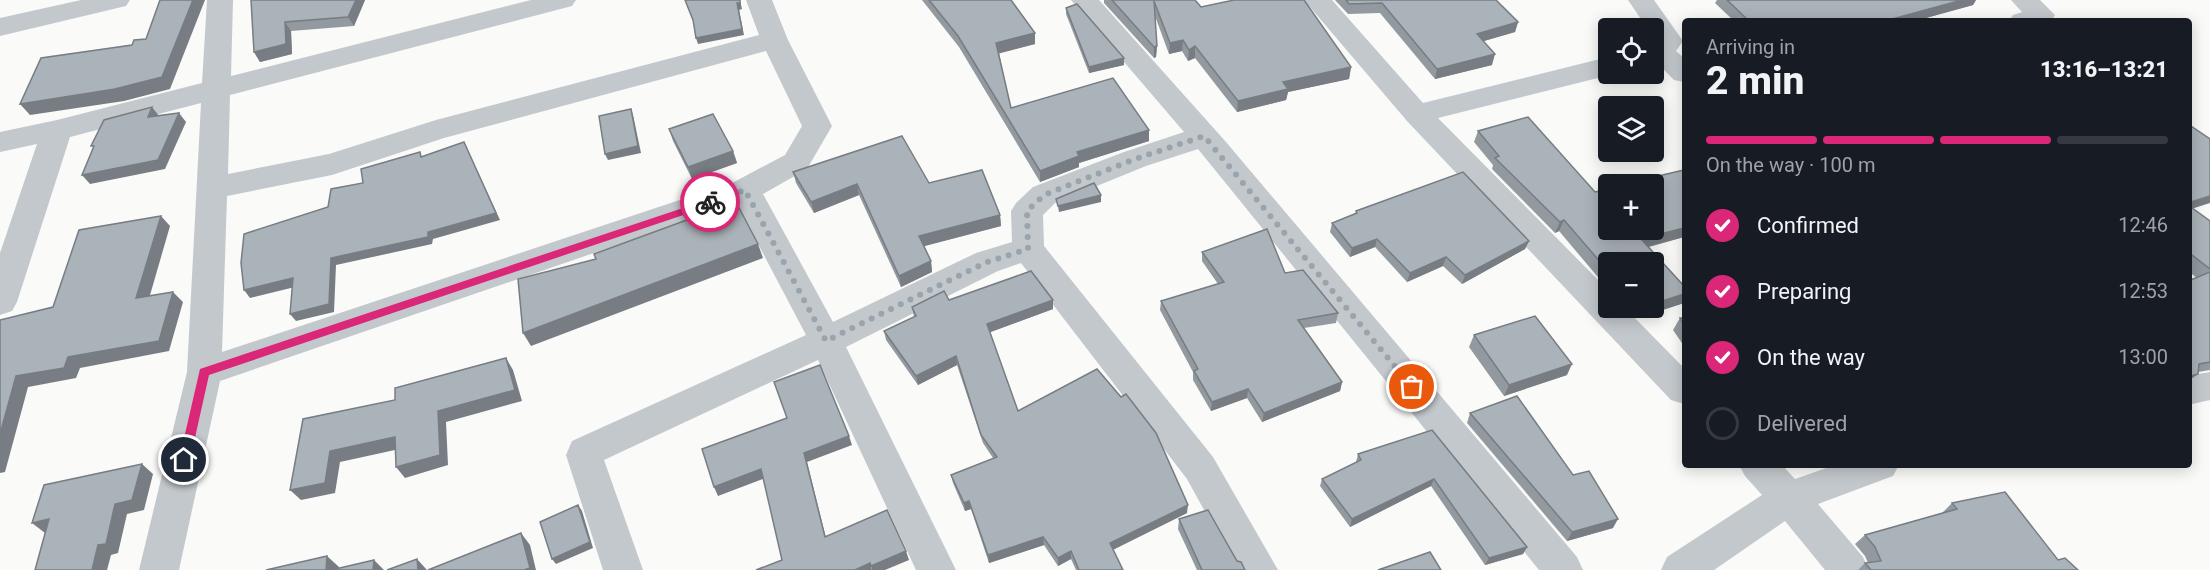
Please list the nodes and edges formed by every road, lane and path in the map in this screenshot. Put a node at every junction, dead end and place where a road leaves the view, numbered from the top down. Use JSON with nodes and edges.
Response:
{"nodes":[{"id":1,"x":117,"y":0,"type":"edge"},
{"id":2,"x":220,"y":0,"type":"edge"},
{"id":3,"x":563,"y":0,"type":"edge"},
{"id":4,"x":759,"y":0,"type":"edge"},
{"id":5,"x":1084,"y":0,"type":"edge"},
{"id":6,"x":1317,"y":0,"type":"edge"},
{"id":7,"x":1641,"y":0,"type":"edge"},
{"id":8,"x":2024,"y":0,"type":"edge"},
{"id":9,"x":1653,"y":18,"type":"edge"},
{"id":10,"x":2032,"y":18,"type":"edge"},
{"id":11,"x":0,"y":27,"type":"edge"},
{"id":12,"x":1664,"y":34,"type":"edge"},
{"id":13,"x":774,"y":40,"type":"junction"},
{"id":14,"x":1664,"y":46,"type":"edge"},
{"id":15,"x":1664,"y":58,"type":"edge"},
{"id":16,"x":1598,"y":69,"type":"edge"},
{"id":17,"x":1682,"y":72,"type":"edge"},
{"id":18,"x":216,"y":90,"type":"junction"},
{"id":19,"x":1417,"y":114,"type":"junction"},
{"id":20,"x":57,"y":130,"type":"junction"},
{"id":21,"x":1204,"y":136,"type":"junction"},
{"id":22,"x":0,"y":142,"type":"edge"},
{"id":23,"x":213,"y":188,"type":"junction"},
{"id":24,"x":745,"y":190,"type":"junction"},
{"id":25,"x":1028,"y":249,"type":"junction"},
{"id":26,"x":0,"y":302,"type":"edge"},
{"id":27,"x":826,"y":341,"type":"junction"},
{"id":28,"x":204,"y":372,"type":"junction"},
{"id":29,"x":2210,"y":386,"type":"edge"},
{"id":30,"x":1682,"y":388,"type":"edge"},
{"id":31,"x":2192,"y":390,"type":"edge"},
{"id":32,"x":1761,"y":468,"type":"edge"},
{"id":33,"x":1873,"y":468,"type":"edge"},
{"id":34,"x":1789,"y":498,"type":"junction"},
{"id":35,"x":159,"y":570,"type":"edge"},
{"id":36,"x":623,"y":570,"type":"edge"},
{"id":37,"x":936,"y":570,"type":"edge"},
{"id":38,"x":1258,"y":570,"type":"edge"},
{"id":39,"x":1563,"y":570,"type":"edge"},
{"id":40,"x":1682,"y":570,"type":"edge"},
{"id":41,"x":1849,"y":570,"type":"edge"}],
"edges":[{"from":1,"to":11,"type":"street"},
{"from":2,"to":18,"type":"street"},
{"from":3,"to":18,"type":"street"},
{"from":4,"to":13,"type":"street"},
{"from":5,"to":21,"type":"street"},
{"from":6,"to":19,"type":"street"},
{"from":7,"to":9,"type":"street"},
{"from":8,"to":10,"type":"street"},
{"from":12,"to":14,"type":"street"},
{"from":13,"to":23,"type":"street"},
{"from":13,"to":24,"type":"street"},
{"from":15,"to":17,"type":"street"},
{"from":16,"to":19,"type":"street"},
{"from":18,"to":20,"type":"street"},
{"from":18,"to":23,"type":"street"},
{"from":19,"to":30,"type":"street"},
{"from":20,"to":22,"type":"street"},
{"from":20,"to":26,"type":"street"},
{"from":21,"to":25,"type":"street"},
{"from":21,"to":39,"type":"street"},
{"from":23,"to":28,"type":"street"},
{"from":24,"to":27,"type":"street"},
{"from":24,"to":28,"type":"street"},
{"from":25,"to":27,"type":"street"},
{"from":25,"to":38,"type":"street"},
{"from":27,"to":36,"type":"street"},
{"from":27,"to":37,"type":"street"},
{"from":28,"to":35,"type":"street"},
{"from":29,"to":31,"type":"street"},
{"from":32,"to":34,"type":"street"},
{"from":33,"to":34,"type":"street"},
{"from":34,"to":40,"type":"street"},
{"from":34,"to":41,"type":"street"}]}
